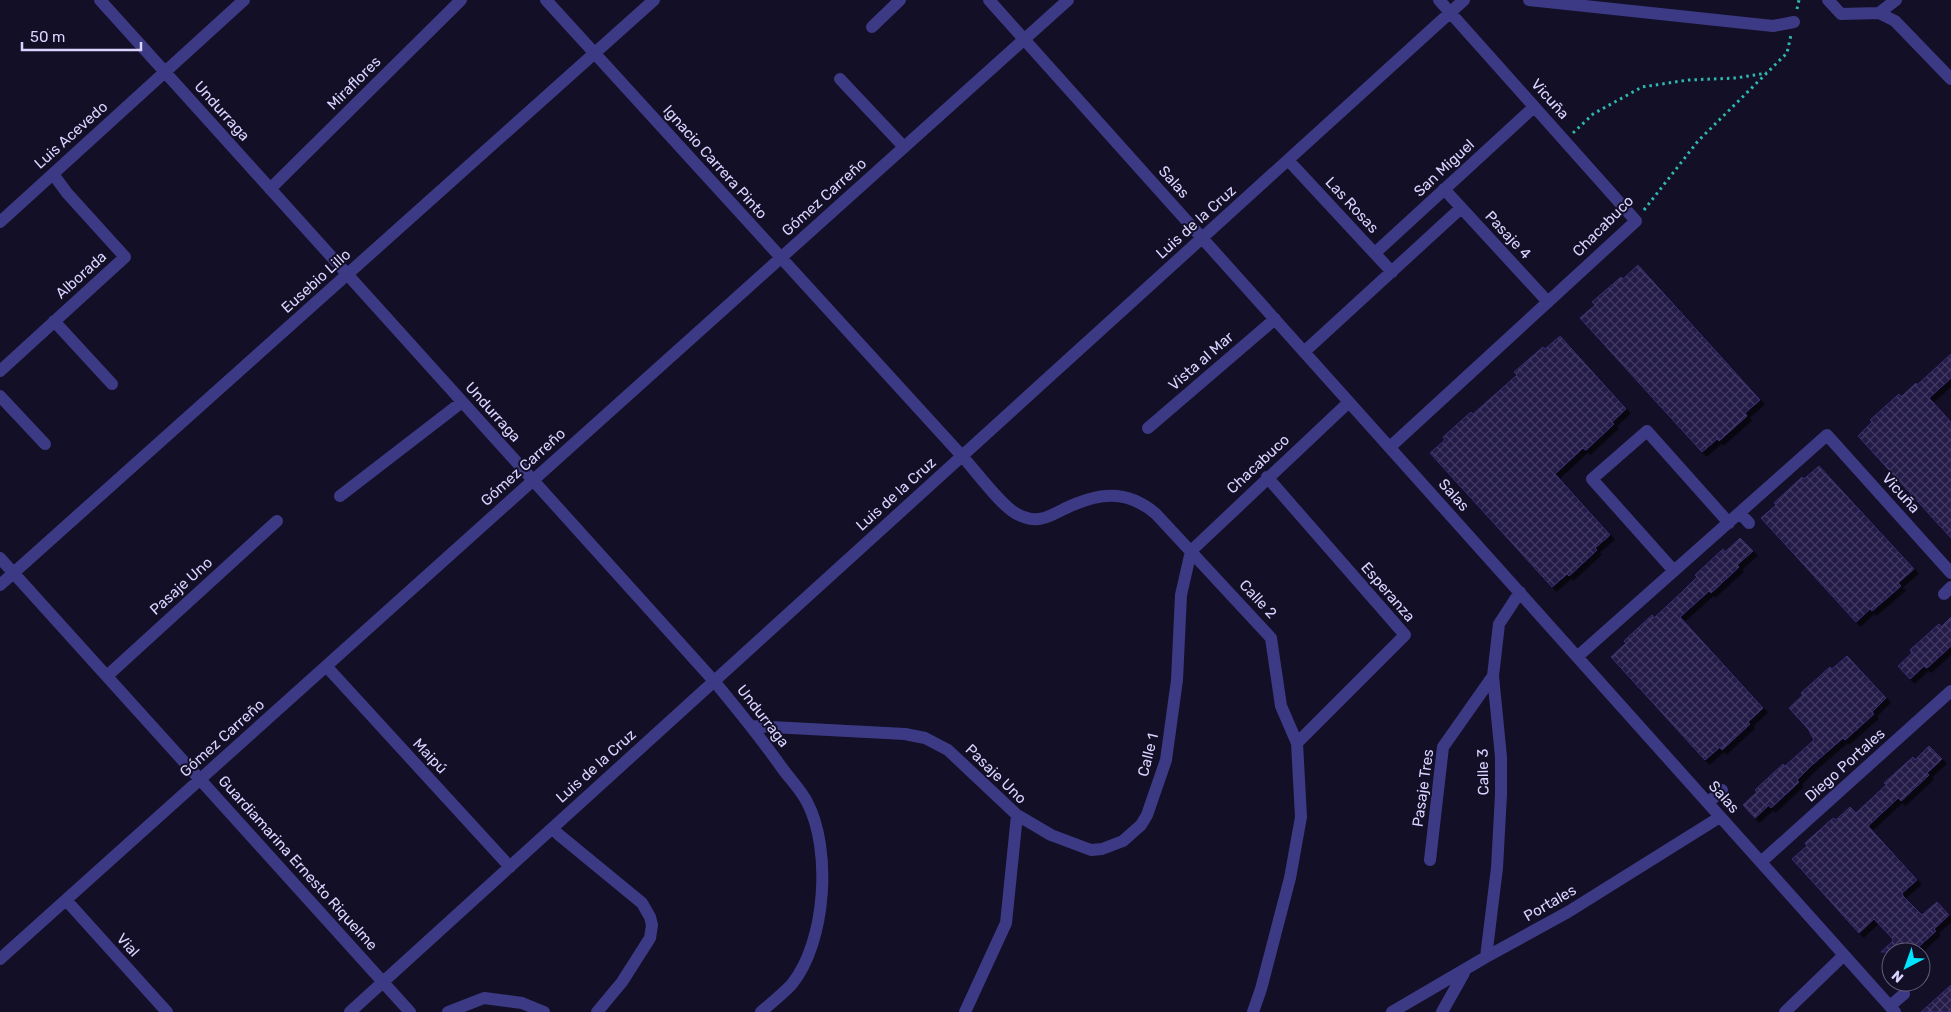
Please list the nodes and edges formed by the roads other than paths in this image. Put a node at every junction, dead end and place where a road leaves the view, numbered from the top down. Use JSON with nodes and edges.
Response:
{"nodes":[{"id":1,"x":100,"y":0,"type":"edge"},
{"id":2,"x":244,"y":0,"type":"edge"},
{"id":3,"x":461,"y":0,"type":"edge"},
{"id":4,"x":546,"y":0,"type":"edge"},
{"id":5,"x":654,"y":0,"type":"edge"},
{"id":6,"x":900,"y":0,"type":"edge"},
{"id":7,"x":989,"y":0,"type":"edge"},
{"id":8,"x":1068,"y":0,"type":"edge"},
{"id":9,"x":1439,"y":0,"type":"edge"},
{"id":10,"x":1464,"y":0,"type":"edge"},
{"id":11,"x":1530,"y":0,"type":"edge"},
{"id":12,"x":1828,"y":0,"type":"edge"},
{"id":13,"x":1896,"y":0,"type":"edge"},
{"id":14,"x":1450,"y":12,"type":"junction"},
{"id":15,"x":1879,"y":13,"type":"junction"},
{"id":16,"x":1794,"y":22,"type":"road end"},
{"id":17,"x":872,"y":27,"type":"dead end"},
{"id":18,"x":1024,"y":39,"type":"junction"},
{"id":19,"x":594,"y":53,"type":"junction"},
{"id":20,"x":164,"y":72,"type":"junction"},
{"id":21,"x":840,"y":79,"type":"dead end"},
{"id":22,"x":1951,"y":79,"type":"edge"},
{"id":23,"x":1534,"y":107,"type":"junction"},
{"id":24,"x":904,"y":147,"type":"junction"},
{"id":25,"x":1288,"y":160,"type":"junction"},
{"id":26,"x":52,"y":174,"type":"junction"},
{"id":27,"x":270,"y":189,"type":"junction"},
{"id":28,"x":1444,"y":190,"type":"junction"},
{"id":29,"x":1461,"y":208,"type":"junction"},
{"id":30,"x":1636,"y":221,"type":"joint"},
{"id":31,"x":0,"y":222,"type":"edge"},
{"id":32,"x":1202,"y":238,"type":"junction"},
{"id":33,"x":1375,"y":253,"type":"junction"},
{"id":34,"x":781,"y":257,"type":"junction"},
{"id":35,"x":1392,"y":272,"type":"junction"},
{"id":36,"x":348,"y":275,"type":"junction"},
{"id":37,"x":1548,"y":302,"type":"junction"},
{"id":38,"x":1275,"y":319,"type":"junction"},
{"id":39,"x":54,"y":321,"type":"junction"},
{"id":40,"x":1304,"y":352,"type":"junction"},
{"id":41,"x":0,"y":371,"type":"edge"},
{"id":42,"x":112,"y":384,"type":"dead end"},
{"id":43,"x":0,"y":396,"type":"edge"},
{"id":44,"x":462,"y":402,"type":"junction"},
{"id":45,"x":1349,"y":402,"type":"junction"},
{"id":46,"x":1148,"y":428,"type":"dead end"},
{"id":47,"x":45,"y":444,"type":"dead end"},
{"id":48,"x":1390,"y":447,"type":"junction"},
{"id":49,"x":962,"y":456,"type":"junction"},
{"id":50,"x":1267,"y":477,"type":"junction"},
{"id":51,"x":533,"y":480,"type":"junction"},
{"id":52,"x":340,"y":496,"type":"dead end"},
{"id":53,"x":1740,"y":513,"type":"junction"},
{"id":54,"x":277,"y":521,"type":"dead end"},
{"id":55,"x":1729,"y":522,"type":"junction"},
{"id":56,"x":1749,"y":523,"type":"dead end"},
{"id":57,"x":1191,"y":551,"type":"junction"},
{"id":58,"x":0,"y":558,"type":"edge"},
{"id":59,"x":1674,"y":571,"type":"junction"},
{"id":60,"x":14,"y":573,"type":"junction"},
{"id":61,"x":1951,"y":574,"type":"edge"},
{"id":62,"x":0,"y":585,"type":"edge"},
{"id":63,"x":1520,"y":592,"type":"junction"},
{"id":64,"x":1577,"y":657,"type":"junction"},
{"id":65,"x":326,"y":666,"type":"junction"},
{"id":66,"x":107,"y":676,"type":"junction"},
{"id":67,"x":1493,"y":676,"type":"junction"},
{"id":68,"x":714,"y":681,"type":"junction"},
{"id":69,"x":1951,"y":691,"type":"edge"},
{"id":70,"x":752,"y":726,"type":"junction"},
{"id":71,"x":1297,"y":743,"type":"junction"},
{"id":72,"x":200,"y":779,"type":"junction"},
{"id":73,"x":1722,"y":790,"type":"dead end"},
{"id":74,"x":1708,"y":803,"type":"junction"},
{"id":75,"x":1018,"y":815,"type":"junction"},
{"id":76,"x":1720,"y":817,"type":"junction"},
{"id":77,"x":558,"y":834,"type":"dead end"},
{"id":78,"x":1430,"y":860,"type":"dead end"},
{"id":79,"x":1761,"y":862,"type":"junction"},
{"id":80,"x":510,"y":867,"type":"junction"},
{"id":81,"x":66,"y":900,"type":"junction"},
{"id":82,"x":1844,"y":955,"type":"junction"},
{"id":83,"x":1486,"y":957,"type":"junction"},
{"id":84,"x":0,"y":959,"type":"edge"},
{"id":85,"x":1466,"y":970,"type":"junction"},
{"id":86,"x":384,"y":982,"type":"junction"},
{"id":87,"x":1904,"y":994,"type":"dead end"},
{"id":88,"x":1893,"y":1009,"type":"edge"},
{"id":89,"x":167,"y":1012,"type":"edge"},
{"id":90,"x":350,"y":1012,"type":"edge"},
{"id":91,"x":410,"y":1012,"type":"edge"},
{"id":92,"x":448,"y":1012,"type":"edge"},
{"id":93,"x":544,"y":1012,"type":"edge"},
{"id":94,"x":597,"y":1012,"type":"edge"},
{"id":95,"x":761,"y":1012,"type":"edge"},
{"id":96,"x":965,"y":1012,"type":"edge"},
{"id":97,"x":1253,"y":1012,"type":"edge"},
{"id":98,"x":1392,"y":1012,"type":"edge"},
{"id":99,"x":1442,"y":1012,"type":"edge"},
{"id":100,"x":1785,"y":1012,"type":"edge"}],
"edges":[{"from":1,"to":20,"type":"street","name":"Undurraga"},
{"from":2,"to":20,"type":"street","name":"Luis Acevedo"},
{"from":3,"to":27,"type":"street","name":"Miraflores"},
{"from":4,"to":19,"type":"street","name":"Ignacio Carrera Pinto"},
{"from":5,"to":19,"type":"street","name":"Eusebio Lillo"},
{"from":6,"to":17,"type":"street"},
{"from":7,"to":18,"type":"street","name":"Salas"},
{"from":8,"to":18,"type":"street","name":"Gómez Carreño"},
{"from":9,"to":14,"type":"street","name":"Vicuña"},
{"from":10,"to":14,"type":"street","name":"Luis de la Cruz"},
{"from":11,"to":16,"type":"street"},
{"from":12,"to":15,"type":"street"},
{"from":13,"to":15,"type":"street"},
{"from":14,"to":23,"type":"street","name":"Vicuña"},
{"from":14,"to":25,"type":"street","name":"Luis de la Cruz"},
{"from":15,"to":22,"type":"street"},
{"from":18,"to":24,"type":"street","name":"Gómez Carreño"},
{"from":18,"to":32,"type":"street","name":"Salas"},
{"from":19,"to":34,"type":"street","name":"Ignacio Carrera Pinto"},
{"from":19,"to":36,"type":"street","name":"Eusebio Lillo"},
{"from":20,"to":26,"type":"street","name":"Luis Acevedo"},
{"from":20,"to":27,"type":"street","name":"Undurraga"},
{"from":21,"to":24,"type":"street"},
{"from":23,"to":28,"type":"street","name":"San Miguel"},
{"from":23,"to":30,"type":"street","name":"Vicuña"},
{"from":24,"to":34,"type":"street","name":"Gómez Carreño"},
{"from":25,"to":32,"type":"street","name":"Luis de la Cruz"},
{"from":25,"to":33,"type":"street","name":"Las Rosas"},
{"from":26,"to":31,"type":"street","name":"Luis Acevedo"},
{"from":26,"to":39,"type":"street","name":"Alborada"},
{"from":27,"to":36,"type":"street","name":"Undurraga"},
{"from":28,"to":29,"type":"street","name":"Pasaje 4"},
{"from":28,"to":33,"type":"street","name":"San Miguel"},
{"from":29,"to":35,"type":"street"},
{"from":29,"to":37,"type":"street","name":"Pasaje 4"},
{"from":30,"to":37,"type":"street","name":"Chacabuco"},
{"from":32,"to":38,"type":"street","name":"Salas"},
{"from":32,"to":49,"type":"street","name":"Luis de la Cruz"},
{"from":33,"to":35,"type":"street","name":"Las Rosas"},
{"from":34,"to":49,"type":"street","name":"Ignacio Carrera Pinto"},
{"from":34,"to":51,"type":"street","name":"Gómez Carreño"},
{"from":35,"to":40,"type":"street"},
{"from":36,"to":44,"type":"street","name":"Undurraga"},
{"from":36,"to":60,"type":"street","name":"Eusebio Lillo"},
{"from":37,"to":48,"type":"street","name":"Chacabuco"},
{"from":38,"to":40,"type":"street","name":"Salas"},
{"from":38,"to":46,"type":"street","name":"Vista al Mar"},
{"from":39,"to":41,"type":"street","name":"Alborada"},
{"from":39,"to":42,"type":"street"},
{"from":40,"to":45,"type":"street","name":"Salas"},
{"from":43,"to":47,"type":"street"},
{"from":44,"to":51,"type":"street","name":"Undurraga"},
{"from":44,"to":52,"type":"street"},
{"from":45,"to":48,"type":"street","name":"Salas"},
{"from":45,"to":50,"type":"street","name":"Chacabuco"},
{"from":48,"to":63,"type":"street","name":"Salas"},
{"from":49,"to":57,"type":"street","name":"Calle 2"},
{"from":49,"to":68,"type":"street","name":"Luis de la Cruz"},
{"from":50,"to":57,"type":"street","name":"Chacabuco"},
{"from":50,"to":71,"type":"street","name":"Esperanza"},
{"from":51,"to":65,"type":"street","name":"Gómez Carreño"},
{"from":51,"to":68,"type":"street","name":"Undurraga"},
{"from":53,"to":55,"type":"street"},
{"from":53,"to":56,"type":"street"},
{"from":53,"to":61,"type":"street","name":"Vicuña"},
{"from":54,"to":66,"type":"street","name":"Pasaje Uno"},
{"from":55,"to":59,"type":"street"},
{"from":55,"to":59,"type":"street"},
{"from":57,"to":71,"type":"street","name":"Calle 2"},
{"from":57,"to":75,"type":"street","name":"Calle 1"},
{"from":58,"to":60,"type":"street","name":"Guardiamarina Ernesto Riquelme"},
{"from":59,"to":64,"type":"street"},
{"from":60,"to":62,"type":"street","name":"Eusebio Lillo"},
{"from":60,"to":66,"type":"street","name":"Guardiamarina Ernesto Riquelme"},
{"from":63,"to":64,"type":"street","name":"Salas"},
{"from":63,"to":67,"type":"street","name":"Calle 3"},
{"from":64,"to":74,"type":"street","name":"Salas"},
{"from":65,"to":72,"type":"street","name":"Gómez Carreño"},
{"from":65,"to":80,"type":"street","name":"Maipú"},
{"from":66,"to":72,"type":"street","name":"Guardiamarina Ernesto Riquelme"},
{"from":67,"to":78,"type":"street","name":"Pasaje Tres"},
{"from":67,"to":83,"type":"street","name":"Calle 3"},
{"from":68,"to":70,"type":"street","name":"Undurraga"},
{"from":68,"to":80,"type":"street","name":"Luis de la Cruz"},
{"from":69,"to":79,"type":"street","name":"Diego Portales"},
{"from":70,"to":75,"type":"street","name":"Pasaje Uno"},
{"from":70,"to":95,"type":"street","name":"Undurraga"},
{"from":71,"to":97,"type":"street","name":"Calle 2"},
{"from":72,"to":81,"type":"street","name":"Gómez Carreño"},
{"from":72,"to":86,"type":"street","name":"Guardiamarina Ernesto Riquelme"},
{"from":73,"to":74,"type":"street"},
{"from":74,"to":76,"type":"street","name":"Salas"},
{"from":75,"to":96,"type":"street","name":"Pasaje Uno"},
{"from":76,"to":79,"type":"street","name":"Salas"},
{"from":76,"to":83,"type":"street","name":"Portales"},
{"from":77,"to":94,"type":"street"},
{"from":79,"to":82,"type":"street","name":"Salas"},
{"from":80,"to":86,"type":"street","name":"Luis de la Cruz"},
{"from":81,"to":84,"type":"street","name":"Gómez Carreño"},
{"from":81,"to":89,"type":"street","name":"Vial"},
{"from":82,"to":88,"type":"street","name":"Salas"},
{"from":82,"to":100,"type":"street"},
{"from":83,"to":85,"type":"street","name":"Portales"},
{"from":85,"to":98,"type":"street","name":"Portales"},
{"from":85,"to":99,"type":"street"},
{"from":86,"to":90,"type":"street","name":"Luis de la Cruz"},
{"from":86,"to":91,"type":"street","name":"Guardiamarina Ernesto Riquelme"},
{"from":87,"to":88,"type":"street"},
{"from":92,"to":93,"type":"street"}]}
